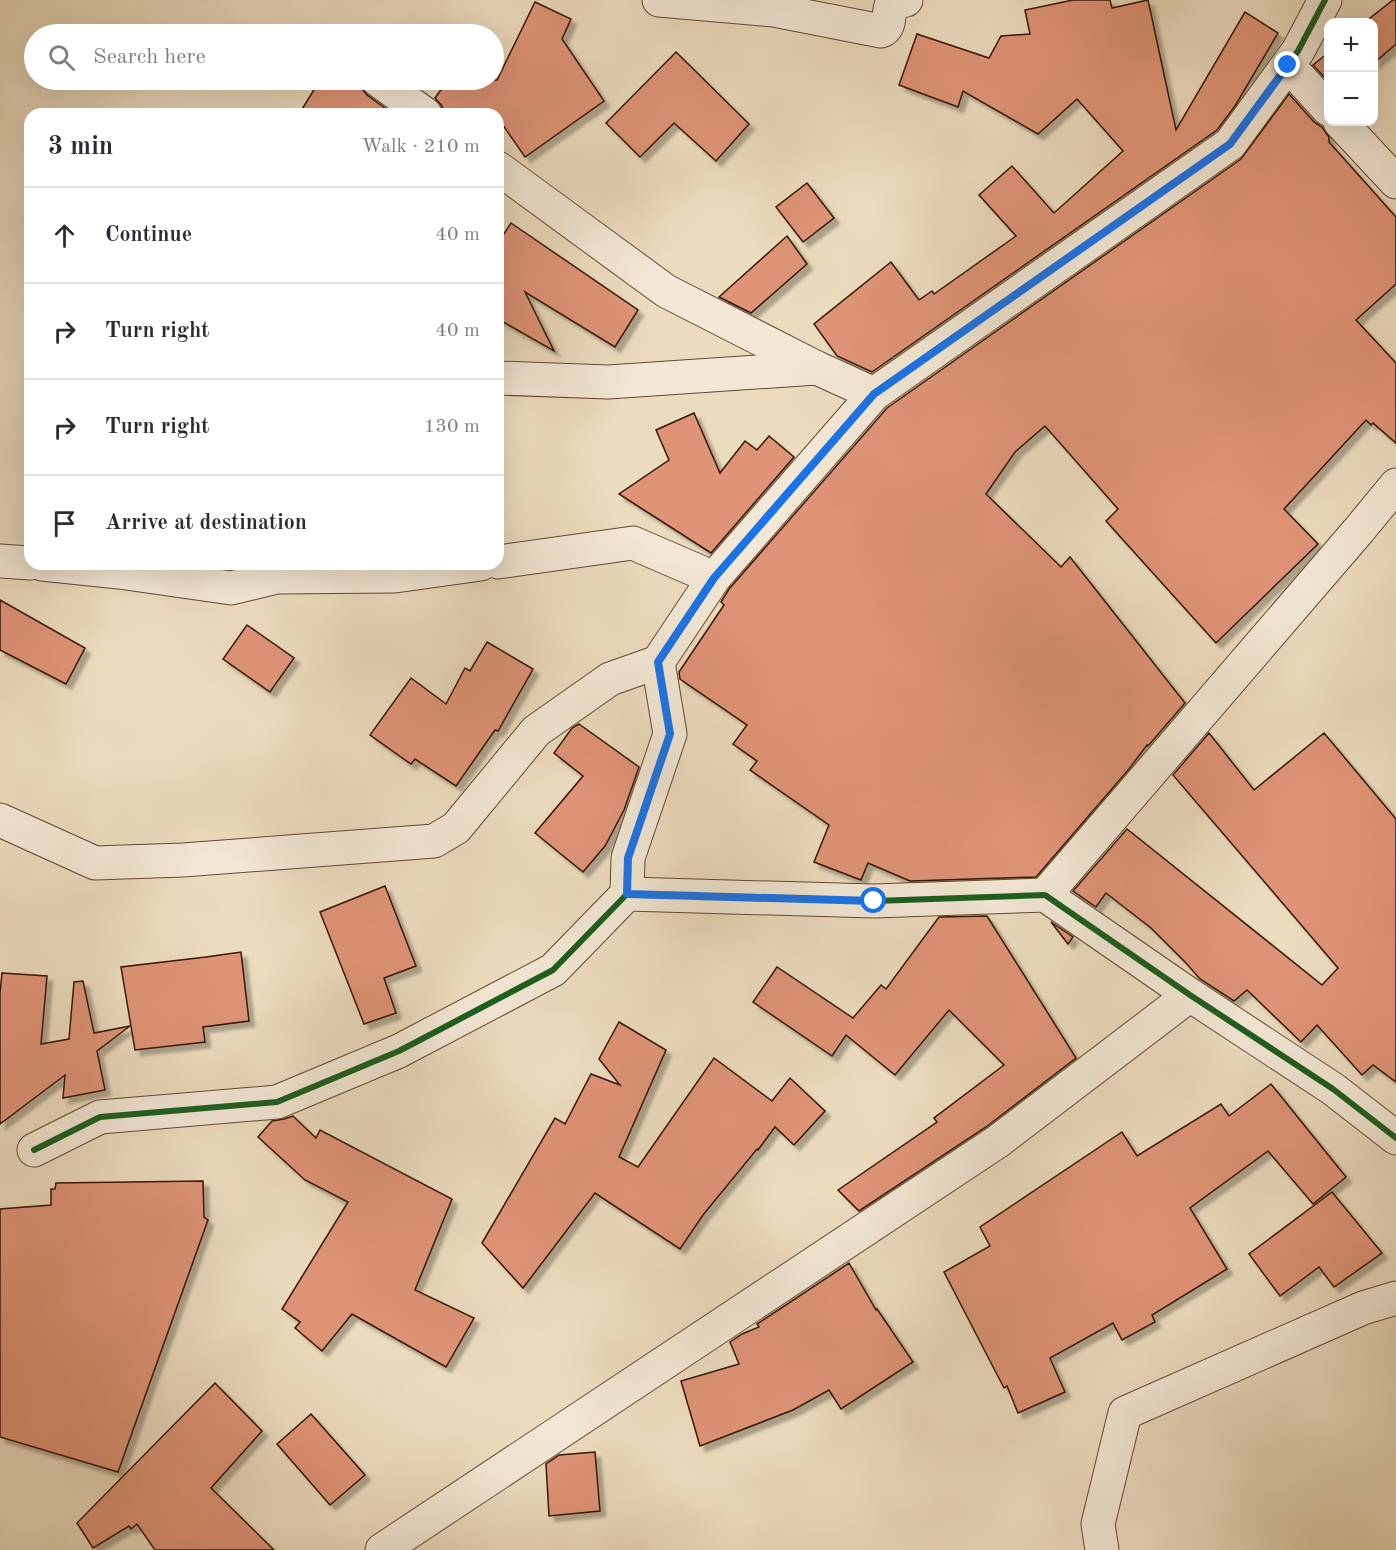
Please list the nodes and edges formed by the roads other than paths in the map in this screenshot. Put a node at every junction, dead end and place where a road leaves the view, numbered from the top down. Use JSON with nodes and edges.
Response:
{"nodes":[{"id":1,"x":659,"y":0,"type":"edge"},
{"id":2,"x":906,"y":0,"type":"edge"},
{"id":3,"x":1325,"y":0,"type":"edge"},
{"id":4,"x":1288,"y":65,"type":"junction"},
{"id":5,"x":392,"y":90,"type":"edge"},
{"id":6,"x":1324,"y":104,"type":"edge"},
{"id":7,"x":417,"y":108,"type":"edge"},
{"id":8,"x":1344,"y":126,"type":"edge"},
{"id":9,"x":504,"y":172,"type":"edge"},
{"id":10,"x":1396,"y":182,"type":"edge"},
{"id":11,"x":817,"y":368,"type":"junction"},
{"id":12,"x":504,"y":378,"type":"edge"},
{"id":13,"x":874,"y":394,"type":"junction"},
{"id":14,"x":1396,"y":485,"type":"edge"},
{"id":15,"x":0,"y":561,"type":"edge"},
{"id":16,"x":504,"y":561,"type":"edge"},
{"id":17,"x":24,"y":563,"type":"edge"},
{"id":18,"x":100,"y":570,"type":"edge"},
{"id":19,"x":438,"y":570,"type":"edge"},
{"id":20,"x":714,"y":578,"type":"junction"},
{"id":21,"x":658,"y":662,"type":"junction"},
{"id":22,"x":0,"y":820,"type":"edge"},
{"id":23,"x":627,"y":894,"type":"junction"},
{"id":24,"x":1045,"y":895,"type":"junction"},
{"id":25,"x":1190,"y":995,"type":"junction"},
{"id":26,"x":1396,"y":1138,"type":"edge"},
{"id":27,"x":34,"y":1150,"type":"dead end"},
{"id":28,"x":1396,"y":1298,"type":"edge"},
{"id":29,"x":382,"y":1550,"type":"edge"},
{"id":30,"x":1102,"y":1550,"type":"edge"}],
"edges":[{"from":1,"to":2,"type":"street"},
{"from":3,"to":4,"type":"street"},
{"from":4,"to":6,"type":"street"},
{"from":4,"to":13,"type":"street"},
{"from":5,"to":7,"type":"street"},
{"from":8,"to":10,"type":"street"},
{"from":9,"to":11,"type":"street"},
{"from":11,"to":12,"type":"street"},
{"from":11,"to":13,"type":"street"},
{"from":13,"to":20,"type":"street"},
{"from":14,"to":24,"type":"street"},
{"from":15,"to":17,"type":"street"},
{"from":16,"to":20,"type":"street"},
{"from":18,"to":19,"type":"street"},
{"from":20,"to":21,"type":"street"},
{"from":21,"to":22,"type":"street"},
{"from":21,"to":23,"type":"street"},
{"from":23,"to":24,"type":"street"},
{"from":23,"to":27,"type":"street"},
{"from":24,"to":25,"type":"street"},
{"from":25,"to":26,"type":"street"},
{"from":25,"to":29,"type":"street"},
{"from":28,"to":30,"type":"street"}]}
